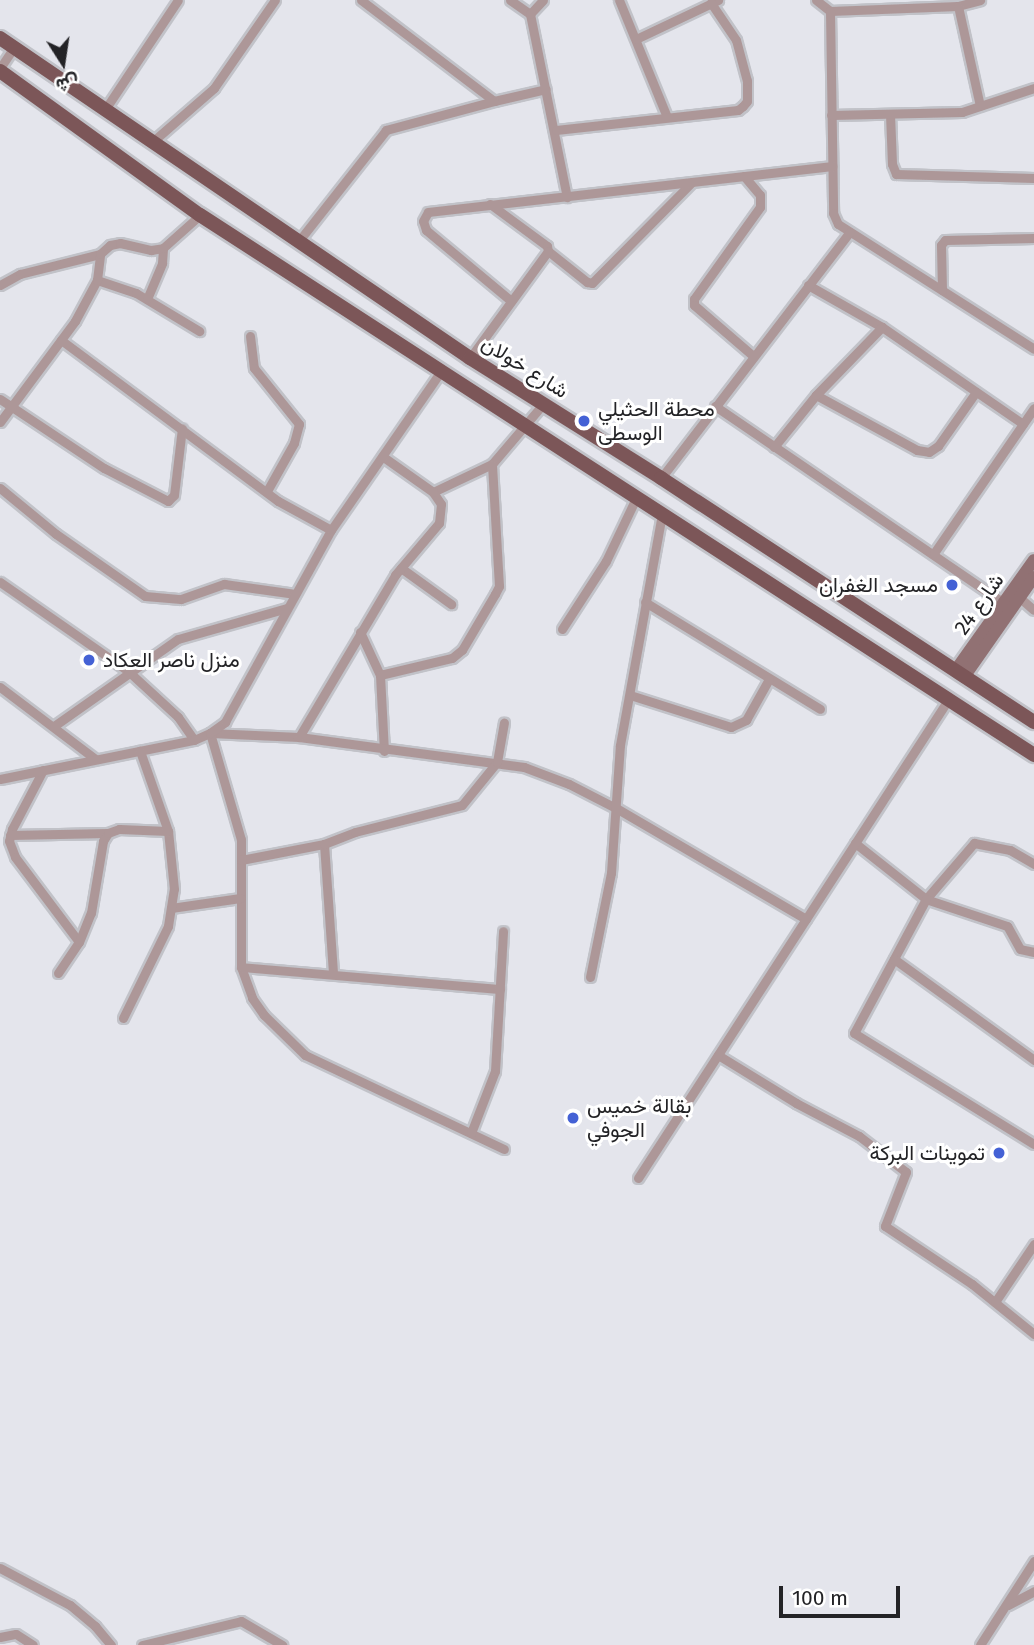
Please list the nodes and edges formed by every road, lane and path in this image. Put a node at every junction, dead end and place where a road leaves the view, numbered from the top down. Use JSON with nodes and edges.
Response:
{"nodes":[{"id":1,"x":178,"y":0,"type":"edge"},
{"id":2,"x":275,"y":0,"type":"edge"},
{"id":3,"x":361,"y":0,"type":"edge"},
{"id":4,"x":510,"y":0,"type":"edge"},
{"id":5,"x":543,"y":0,"type":"edge"},
{"id":6,"x":620,"y":0,"type":"edge"},
{"id":7,"x":816,"y":0,"type":"edge"},
{"id":8,"x":980,"y":0,"type":"edge"},
{"id":9,"x":715,"y":2,"type":"edge"},
{"id":10,"x":963,"y":3,"type":"edge"},
{"id":11,"x":830,"y":11,"type":"junction"},
{"id":12,"x":530,"y":14,"type":"junction"},
{"id":13,"x":0,"y":37,"type":"edge"},
{"id":14,"x":636,"y":39,"type":"junction"},
{"id":15,"x":14,"y":47,"type":"junction"},
{"id":16,"x":0,"y":70,"type":"edge"},
{"id":17,"x":1034,"y":88,"type":"edge"},
{"id":18,"x":546,"y":89,"type":"junction"},
{"id":19,"x":495,"y":101,"type":"junction"},
{"id":20,"x":980,"y":106,"type":"junction"},
{"id":21,"x":104,"y":111,"type":"junction"},
{"id":22,"x":890,"y":114,"type":"junction"},
{"id":23,"x":831,"y":115,"type":"junction"},
{"id":24,"x":667,"y":117,"type":"junction"},
{"id":25,"x":555,"y":130,"type":"junction"},
{"id":26,"x":151,"y":143,"type":"junction"},
{"id":27,"x":832,"y":166,"type":"junction"},
{"id":28,"x":744,"y":176,"type":"junction"},
{"id":29,"x":1034,"y":178,"type":"edge"},
{"id":30,"x":692,"y":182,"type":"junction"},
{"id":31,"x":567,"y":197,"type":"junction"},
{"id":32,"x":491,"y":204,"type":"junction"},
{"id":33,"x":200,"y":215,"type":"junction"},
{"id":34,"x":850,"y":232,"type":"junction"},
{"id":35,"x":1034,"y":238,"type":"edge"},
{"id":36,"x":298,"y":242,"type":"junction"},
{"id":37,"x":163,"y":248,"type":"junction"},
{"id":38,"x":548,"y":251,"type":"junction"},
{"id":39,"x":100,"y":254,"type":"junction"},
{"id":40,"x":97,"y":280,"type":"junction"},
{"id":41,"x":0,"y":285,"type":"edge"},
{"id":42,"x":808,"y":285,"type":"junction"},
{"id":43,"x":942,"y":290,"type":"junction"},
{"id":44,"x":147,"y":299,"type":"junction"},
{"id":45,"x":510,"y":300,"type":"junction"},
{"id":46,"x":882,"y":327,"type":"junction"},
{"id":47,"x":199,"y":331,"type":"dead end"},
{"id":48,"x":250,"y":336,"type":"dead end"},
{"id":49,"x":61,"y":340,"type":"junction"},
{"id":50,"x":1034,"y":349,"type":"edge"},
{"id":51,"x":753,"y":356,"type":"junction"},
{"id":52,"x":470,"y":358,"type":"junction"},
{"id":53,"x":441,"y":371,"type":"junction"},
{"id":54,"x":976,"y":392,"type":"junction"},
{"id":55,"x":816,"y":395,"type":"junction"},
{"id":56,"x":0,"y":400,"type":"edge"},
{"id":57,"x":543,"y":404,"type":"junction"},
{"id":58,"x":715,"y":406,"type":"junction"},
{"id":59,"x":10,"y":407,"type":"junction"},
{"id":60,"x":1034,"y":408,"type":"edge"},
{"id":61,"x":0,"y":422,"type":"edge"},
{"id":62,"x":1023,"y":424,"type":"junction"},
{"id":63,"x":525,"y":426,"type":"junction"},
{"id":64,"x":182,"y":428,"type":"junction"},
{"id":65,"x":774,"y":447,"type":"junction"},
{"id":66,"x":383,"y":456,"type":"junction"},
{"id":67,"x":492,"y":464,"type":"junction"},
{"id":68,"x":661,"y":478,"type":"junction"},
{"id":69,"x":0,"y":488,"type":"edge"},
{"id":70,"x":267,"y":491,"type":"junction"},
{"id":71,"x":433,"y":492,"type":"junction"},
{"id":72,"x":637,"y":496,"type":"junction"},
{"id":73,"x":662,"y":513,"type":"junction"},
{"id":74,"x":331,"y":530,"type":"junction"},
{"id":75,"x":934,"y":553,"type":"junction"},
{"id":76,"x":1034,"y":560,"type":"edge"},
{"id":77,"x":401,"y":568,"type":"junction"},
{"id":78,"x":1034,"y":577,"type":"edge"},
{"id":79,"x":0,"y":582,"type":"edge"},
{"id":80,"x":295,"y":594,"type":"junction"},
{"id":81,"x":1020,"y":598,"type":"junction"},
{"id":82,"x":645,"y":602,"type":"junction"},
{"id":83,"x":1003,"y":603,"type":"junction"},
{"id":84,"x":450,"y":604,"type":"dead end"},
{"id":85,"x":287,"y":608,"type":"junction"},
{"id":86,"x":1034,"y":610,"type":"edge"},
{"id":87,"x":562,"y":629,"type":"dead end"},
{"id":88,"x":359,"y":632,"type":"junction"},
{"id":89,"x":128,"y":671,"type":"junction"},
{"id":90,"x":959,"y":674,"type":"junction"},
{"id":91,"x":380,"y":675,"type":"junction"},
{"id":92,"x":769,"y":679,"type":"junction"},
{"id":93,"x":0,"y":687,"type":"edge"},
{"id":94,"x":630,"y":695,"type":"junction"},
{"id":95,"x":948,"y":700,"type":"junction"},
{"id":96,"x":820,"y":709,"type":"dead end"},
{"id":97,"x":1034,"y":722,"type":"edge"},
{"id":98,"x":503,"y":723,"type":"dead end"},
{"id":99,"x":54,"y":726,"type":"junction"},
{"id":100,"x":211,"y":733,"type":"junction"},
{"id":101,"x":299,"y":737,"type":"junction"},
{"id":102,"x":194,"y":740,"type":"junction"},
{"id":103,"x":140,"y":751,"type":"junction"},
{"id":104,"x":384,"y":751,"type":"junction"},
{"id":105,"x":1034,"y":755,"type":"edge"},
{"id":106,"x":94,"y":758,"type":"junction"},
{"id":107,"x":497,"y":762,"type":"junction"},
{"id":108,"x":43,"y":770,"type":"junction"},
{"id":109,"x":0,"y":779,"type":"edge"},
{"id":110,"x":616,"y":808,"type":"junction"},
{"id":111,"x":168,"y":831,"type":"junction"},
{"id":112,"x":108,"y":833,"type":"junction"},
{"id":113,"x":10,"y":835,"type":"junction"},
{"id":114,"x":855,"y":843,"type":"junction"},
{"id":115,"x":324,"y":844,"type":"junction"},
{"id":116,"x":241,"y":860,"type":"junction"},
{"id":117,"x":1034,"y":864,"type":"edge"},
{"id":118,"x":240,"y":898,"type":"junction"},
{"id":119,"x":926,"y":899,"type":"junction"},
{"id":120,"x":171,"y":908,"type":"junction"},
{"id":121,"x":806,"y":919,"type":"junction"},
{"id":122,"x":503,"y":931,"type":"dead end"},
{"id":123,"x":79,"y":942,"type":"junction"},
{"id":124,"x":1034,"y":952,"type":"edge"},
{"id":125,"x":894,"y":959,"type":"junction"},
{"id":126,"x":241,"y":967,"type":"junction"},
{"id":127,"x":58,"y":973,"type":"dead end"},
{"id":128,"x":333,"y":974,"type":"junction"},
{"id":129,"x":590,"y":977,"type":"dead end"},
{"id":130,"x":500,"y":989,"type":"junction"},
{"id":131,"x":123,"y":1018,"type":"dead end"},
{"id":132,"x":718,"y":1055,"type":"junction"},
{"id":133,"x":1034,"y":1060,"type":"edge"},
{"id":134,"x":471,"y":1133,"type":"junction"},
{"id":135,"x":1034,"y":1144,"type":"edge"},
{"id":136,"x":504,"y":1149,"type":"dead end"},
{"id":137,"x":638,"y":1178,"type":"dead end"},
{"id":138,"x":1034,"y":1244,"type":"edge"},
{"id":139,"x":995,"y":1302,"type":"junction"},
{"id":140,"x":1034,"y":1334,"type":"edge"},
{"id":141,"x":1034,"y":1560,"type":"edge"},
{"id":142,"x":0,"y":1568,"type":"edge"},
{"id":143,"x":1034,"y":1591,"type":"edge"},
{"id":144,"x":1004,"y":1608,"type":"junction"},
{"id":145,"x":0,"y":1637,"type":"edge"},
{"id":146,"x":33,"y":1645,"type":"edge"},
{"id":147,"x":111,"y":1645,"type":"edge"},
{"id":148,"x":142,"y":1645,"type":"edge"},
{"id":149,"x":282,"y":1645,"type":"edge"},
{"id":150,"x":981,"y":1645,"type":"edge"}],
"edges":[{"from":1,"to":21,"type":"street"},
{"from":2,"to":26,"type":"street"},
{"from":3,"to":19,"type":"street"},
{"from":4,"to":12,"type":"street"},
{"from":5,"to":12,"type":"street"},
{"from":6,"to":14,"type":"street"},
{"from":7,"to":11,"type":"street"},
{"from":8,"to":10,"type":"street"},
{"from":9,"to":14,"type":"street"},
{"from":9,"to":24,"type":"street"},
{"from":10,"to":11,"type":"street"},
{"from":10,"to":20,"type":"street"},
{"from":11,"to":23,"type":"street"},
{"from":12,"to":18,"type":"street"},
{"from":13,"to":15,"type":"main road","name":"شارع خولان"},
{"from":14,"to":24,"type":"street"},
{"from":15,"to":16,"type":"street"},
{"from":15,"to":21,"type":"main road","name":"شارع خولان"},
{"from":16,"to":33,"type":"main road"},
{"from":17,"to":20,"type":"street"},
{"from":18,"to":19,"type":"street"},
{"from":18,"to":25,"type":"street"},
{"from":19,"to":36,"type":"street"},
{"from":20,"to":22,"type":"street"},
{"from":21,"to":26,"type":"main road","name":"شارع خولان"},
{"from":22,"to":23,"type":"street"},
{"from":22,"to":29,"type":"street"},
{"from":23,"to":27,"type":"street"},
{"from":24,"to":25,"type":"street"},
{"from":25,"to":31,"type":"street"},
{"from":26,"to":36,"type":"main road","name":"شارع خولان"},
{"from":27,"to":28,"type":"street"},
{"from":27,"to":34,"type":"street"},
{"from":28,"to":30,"type":"street"},
{"from":28,"to":51,"type":"street"},
{"from":30,"to":31,"type":"street"},
{"from":30,"to":38,"type":"street"},
{"from":31,"to":32,"type":"street"},
{"from":32,"to":38,"type":"street"},
{"from":32,"to":45,"type":"street"},
{"from":33,"to":37,"type":"street"},
{"from":33,"to":53,"type":"main road"},
{"from":34,"to":42,"type":"street"},
{"from":34,"to":43,"type":"street"},
{"from":35,"to":43,"type":"street"},
{"from":36,"to":52,"type":"main road","name":"شارع خولان"},
{"from":37,"to":39,"type":"street"},
{"from":37,"to":44,"type":"street"},
{"from":38,"to":45,"type":"street"},
{"from":39,"to":40,"type":"street"},
{"from":39,"to":41,"type":"street"},
{"from":40,"to":44,"type":"street"},
{"from":40,"to":49,"type":"street"},
{"from":42,"to":46,"type":"street"},
{"from":42,"to":51,"type":"street"},
{"from":43,"to":50,"type":"street"},
{"from":44,"to":47,"type":"street"},
{"from":45,"to":52,"type":"street"},
{"from":46,"to":54,"type":"street"},
{"from":46,"to":55,"type":"street"},
{"from":48,"to":70,"type":"street"},
{"from":49,"to":59,"type":"street"},
{"from":49,"to":64,"type":"street"},
{"from":51,"to":58,"type":"street"},
{"from":52,"to":57,"type":"main road","name":"شارع خولان"},
{"from":53,"to":63,"type":"main road"},
{"from":53,"to":66,"type":"street"},
{"from":54,"to":55,"type":"street"},
{"from":54,"to":62,"type":"street"},
{"from":55,"to":65,"type":"street"},
{"from":56,"to":59,"type":"street"},
{"from":57,"to":63,"type":"street"},
{"from":57,"to":68,"type":"main road","name":"شارع خولان"},
{"from":58,"to":65,"type":"street"},
{"from":58,"to":68,"type":"street"},
{"from":59,"to":61,"type":"street"},
{"from":59,"to":64,"type":"street"},
{"from":60,"to":62,"type":"street"},
{"from":62,"to":75,"type":"street"},
{"from":63,"to":67,"type":"street"},
{"from":63,"to":72,"type":"main road"},
{"from":64,"to":70,"type":"street"},
{"from":65,"to":75,"type":"street"},
{"from":66,"to":71,"type":"street"},
{"from":66,"to":74,"type":"street"},
{"from":67,"to":71,"type":"street"},
{"from":67,"to":91,"type":"street"},
{"from":68,"to":90,"type":"main road","name":"شارع خولان"},
{"from":69,"to":80,"type":"street"},
{"from":70,"to":74,"type":"street"},
{"from":71,"to":77,"type":"street"},
{"from":72,"to":73,"type":"main road"},
{"from":72,"to":87,"type":"street"},
{"from":73,"to":82,"type":"street"},
{"from":73,"to":95,"type":"main road"},
{"from":74,"to":80,"type":"street"},
{"from":75,"to":83,"type":"street"},
{"from":76,"to":83,"type":"street","name":"شارع 24"},
{"from":77,"to":84,"type":"street"},
{"from":77,"to":88,"type":"street"},
{"from":78,"to":81,"type":"street","name":"شارع 24"},
{"from":79,"to":89,"type":"street"},
{"from":80,"to":85,"type":"street"},
{"from":81,"to":86,"type":"street"},
{"from":81,"to":90,"type":"street","name":"شارع 24"},
{"from":82,"to":92,"type":"street"},
{"from":82,"to":94,"type":"street"},
{"from":83,"to":90,"type":"street","name":"شارع 24"},
{"from":85,"to":89,"type":"street"},
{"from":85,"to":100,"type":"street"},
{"from":88,"to":91,"type":"street"},
{"from":88,"to":101,"type":"street"},
{"from":89,"to":99,"type":"street"},
{"from":89,"to":102,"type":"street"},
{"from":90,"to":97,"type":"main road","name":"شارع خولان"},
{"from":91,"to":104,"type":"street"},
{"from":92,"to":94,"type":"street"},
{"from":92,"to":96,"type":"street"},
{"from":93,"to":99,"type":"street"},
{"from":94,"to":110,"type":"street"},
{"from":95,"to":105,"type":"main road"},
{"from":95,"to":114,"type":"street"},
{"from":98,"to":107,"type":"street"},
{"from":99,"to":106,"type":"street"},
{"from":100,"to":101,"type":"street"},
{"from":100,"to":102,"type":"street"},
{"from":100,"to":116,"type":"street"},
{"from":101,"to":104,"type":"street"},
{"from":102,"to":103,"type":"street"},
{"from":103,"to":106,"type":"street"},
{"from":103,"to":111,"type":"street"},
{"from":104,"to":107,"type":"street"},
{"from":106,"to":108,"type":"street"},
{"from":107,"to":110,"type":"street"},
{"from":107,"to":115,"type":"street"},
{"from":108,"to":109,"type":"street"},
{"from":108,"to":113,"type":"street"},
{"from":110,"to":121,"type":"street"},
{"from":110,"to":129,"type":"street"},
{"from":111,"to":112,"type":"street"},
{"from":111,"to":120,"type":"street"},
{"from":112,"to":113,"type":"street"},
{"from":112,"to":123,"type":"street"},
{"from":113,"to":123,"type":"street"},
{"from":114,"to":119,"type":"street"},
{"from":114,"to":121,"type":"street"},
{"from":115,"to":116,"type":"street"},
{"from":115,"to":128,"type":"street"},
{"from":116,"to":118,"type":"street"},
{"from":117,"to":119,"type":"street"},
{"from":118,"to":120,"type":"street"},
{"from":118,"to":126,"type":"street"},
{"from":119,"to":124,"type":"street"},
{"from":119,"to":125,"type":"street"},
{"from":120,"to":131,"type":"street"},
{"from":121,"to":132,"type":"street"},
{"from":122,"to":130,"type":"street"},
{"from":123,"to":127,"type":"street"},
{"from":125,"to":133,"type":"street"},
{"from":125,"to":135,"type":"street"},
{"from":126,"to":128,"type":"street"},
{"from":126,"to":134,"type":"street"},
{"from":128,"to":130,"type":"street"},
{"from":130,"to":134,"type":"street"},
{"from":132,"to":137,"type":"street"},
{"from":132,"to":139,"type":"street"},
{"from":134,"to":136,"type":"street"},
{"from":138,"to":139,"type":"street"},
{"from":139,"to":140,"type":"street"},
{"from":141,"to":144,"type":"street"},
{"from":142,"to":147,"type":"street"},
{"from":143,"to":144,"type":"street"},
{"from":144,"to":150,"type":"street"},
{"from":145,"to":146,"type":"street"},
{"from":148,"to":149,"type":"street"}]}
